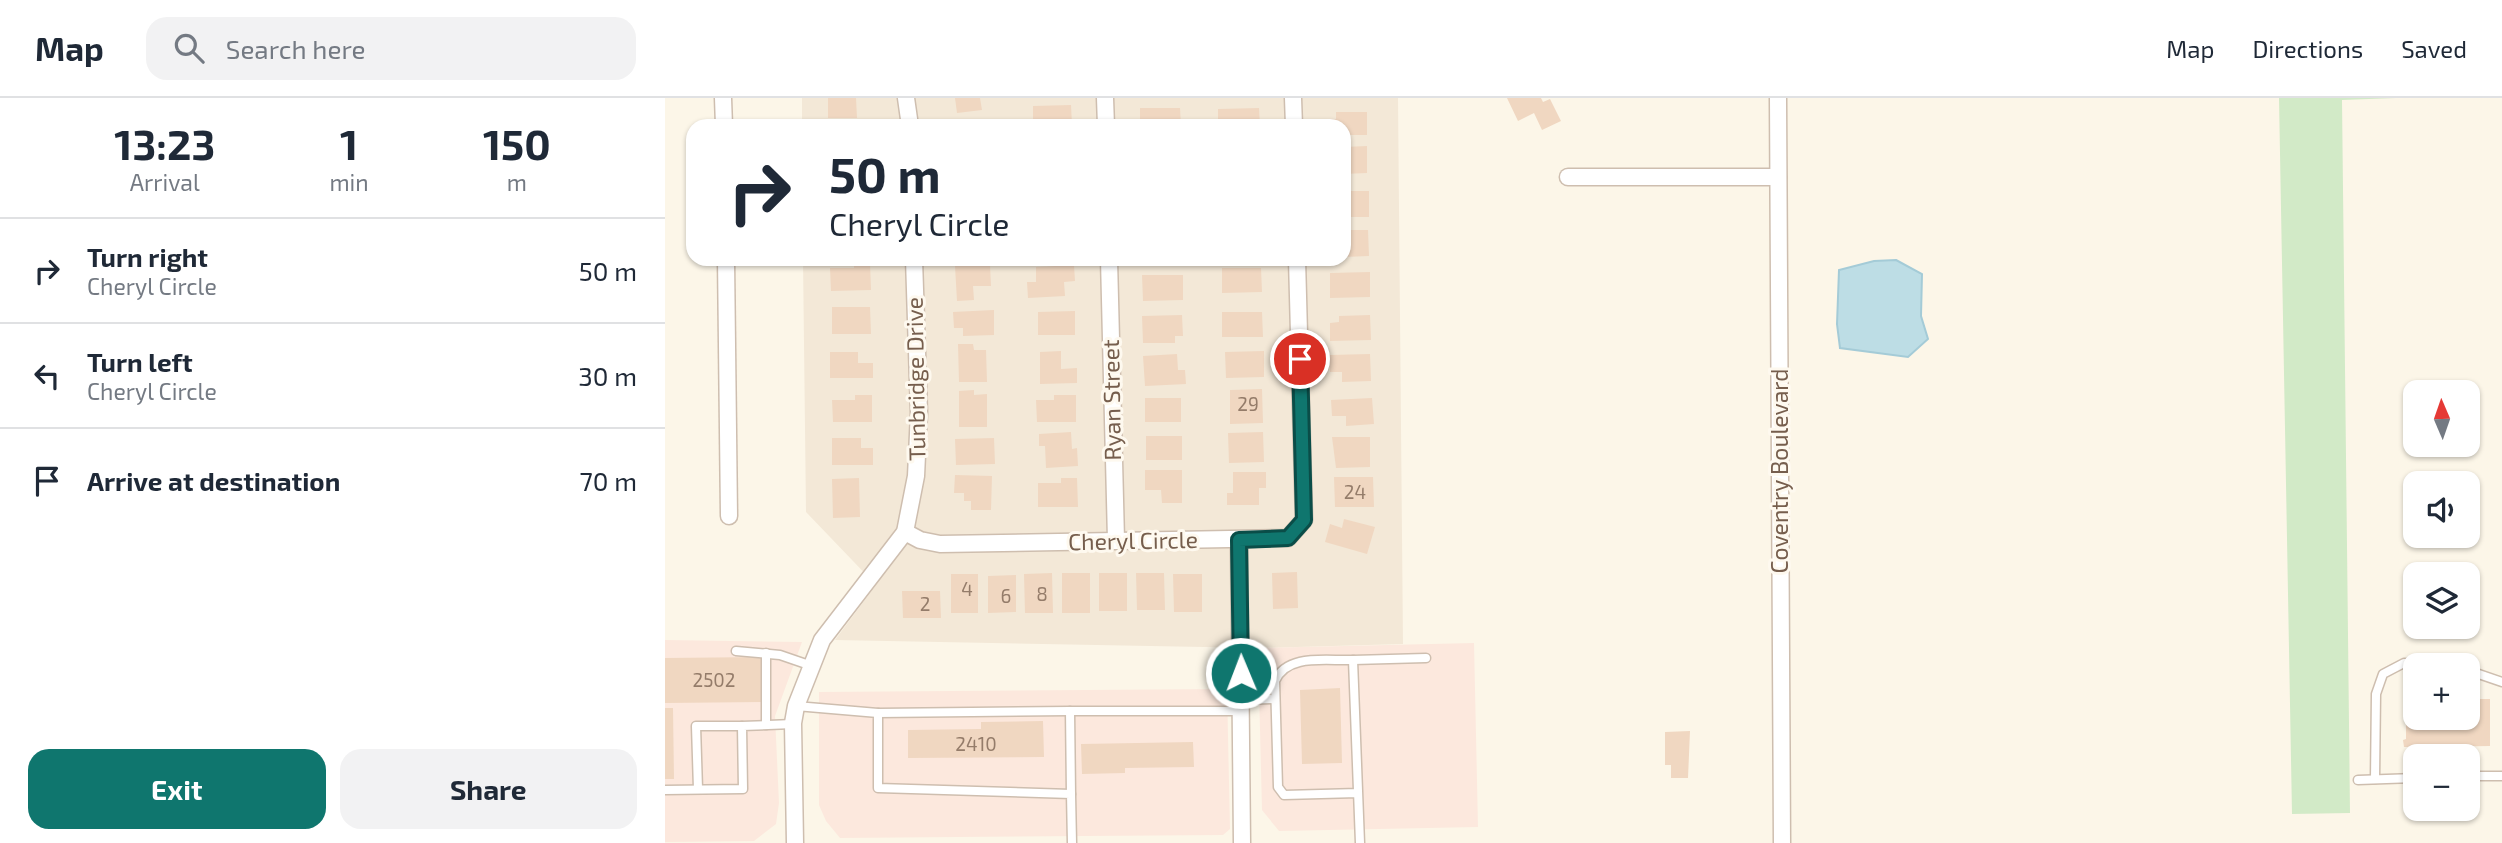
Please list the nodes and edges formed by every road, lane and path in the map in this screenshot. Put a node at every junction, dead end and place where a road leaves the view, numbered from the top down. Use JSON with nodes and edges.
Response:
{"nodes":[{"id":1,"x":723,"y":98,"type":"edge"},
{"id":2,"x":906,"y":98,"type":"edge"},
{"id":3,"x":1105,"y":98,"type":"edge"},
{"id":4,"x":1293,"y":98,"type":"edge"},
{"id":5,"x":1778,"y":98,"type":"edge"},
{"id":6,"x":724,"y":119,"type":"edge"},
{"id":7,"x":908,"y":119,"type":"edge"},
{"id":8,"x":1106,"y":119,"type":"edge"},
{"id":9,"x":1294,"y":119,"type":"edge"},
{"id":10,"x":1568,"y":177,"type":"dead end"},
{"id":11,"x":1778,"y":177,"type":"junction"},
{"id":12,"x":726,"y":266,"type":"edge"},
{"id":13,"x":914,"y":266,"type":"edge"},
{"id":14,"x":1109,"y":266,"type":"edge"},
{"id":15,"x":1297,"y":266,"type":"edge"},
{"id":16,"x":729,"y":516,"type":"dead end"},
{"id":17,"x":905,"y":532,"type":"junction"},
{"id":18,"x":1239,"y":540,"type":"junction"},
{"id":19,"x":1116,"y":541,"type":"junction"},
{"id":20,"x":736,"y":651,"type":"dead end"},
{"id":21,"x":765,"y":653,"type":"junction"},
{"id":22,"x":1426,"y":658,"type":"dead end"},
{"id":23,"x":1353,"y":660,"type":"junction"},
{"id":24,"x":2403,"y":664,"type":"edge"},
{"id":25,"x":812,"y":666,"type":"junction"},
{"id":26,"x":2480,"y":674,"type":"edge"},
{"id":27,"x":2502,"y":682,"type":"edge"},
{"id":28,"x":1275,"y":699,"type":"junction"},
{"id":29,"x":796,"y":705,"type":"junction"},
{"id":30,"x":1241,"y":706,"type":"junction"},
{"id":31,"x":1070,"y":711,"type":"junction"},
{"id":32,"x":878,"y":713,"type":"junction"},
{"id":33,"x":793,"y":723,"type":"junction"},
{"id":34,"x":766,"y":725,"type":"junction"},
{"id":35,"x":741,"y":726,"type":"junction"},
{"id":36,"x":2480,"y":776,"type":"edge"},
{"id":37,"x":2502,"y":776,"type":"edge"},
{"id":38,"x":2403,"y":778,"type":"edge"},
{"id":39,"x":2375,"y":779,"type":"junction"},
{"id":40,"x":2358,"y":780,"type":"dead end"},
{"id":41,"x":698,"y":789,"type":"junction"},
{"id":42,"x":665,"y":790,"type":"edge"},
{"id":43,"x":1359,"y":793,"type":"junction"},
{"id":44,"x":1071,"y":794,"type":"junction"},
{"id":45,"x":795,"y":843,"type":"edge"},
{"id":46,"x":1072,"y":843,"type":"edge"},
{"id":47,"x":1242,"y":843,"type":"edge"},
{"id":48,"x":1360,"y":843,"type":"edge"},
{"id":49,"x":1782,"y":843,"type":"edge"}],
"edges":[{"from":1,"to":6,"type":"street"},
{"from":2,"to":7,"type":"street"},
{"from":3,"to":8,"type":"street"},
{"from":4,"to":9,"type":"street"},
{"from":5,"to":11,"type":"street","name":"Coventry Boulevard"},
{"from":10,"to":11,"type":"street"},
{"from":11,"to":49,"type":"street","name":"Coventry Boulevard"},
{"from":12,"to":16,"type":"street"},
{"from":13,"to":17,"type":"street","name":"Tunbridge Drive"},
{"from":14,"to":19,"type":"street","name":"Ryan Street"},
{"from":15,"to":18,"type":"street","name":"Cheryl Circle"},
{"from":17,"to":19,"type":"street","name":"Cheryl Circle"},
{"from":17,"to":25,"type":"street","name":"Tunbridge Drive"},
{"from":18,"to":19,"type":"street","name":"Cheryl Circle"},
{"from":18,"to":30,"type":"street"},
{"from":20,"to":21,"type":"lane"},
{"from":21,"to":25,"type":"lane"},
{"from":21,"to":34,"type":"lane"},
{"from":22,"to":23,"type":"lane"},
{"from":23,"to":28,"type":"lane"},
{"from":23,"to":43,"type":"lane"},
{"from":24,"to":39,"type":"lane"},
{"from":25,"to":29,"type":"street","name":"Tunbridge Drive"},
{"from":26,"to":27,"type":"lane"},
{"from":28,"to":30,"type":"lane"},
{"from":28,"to":43,"type":"lane"},
{"from":29,"to":32,"type":"lane"},
{"from":29,"to":33,"type":"street","name":"Tunbridge Drive"},
{"from":30,"to":31,"type":"lane"},
{"from":30,"to":47,"type":"street"},
{"from":31,"to":32,"type":"lane"},
{"from":31,"to":44,"type":"lane"},
{"from":32,"to":44,"type":"lane"},
{"from":33,"to":34,"type":"lane"},
{"from":33,"to":45,"type":"street","name":"Tunbridge Drive"},
{"from":34,"to":35,"type":"lane"},
{"from":35,"to":41,"type":"lane"},
{"from":35,"to":41,"type":"lane"},
{"from":36,"to":37,"type":"lane"},
{"from":38,"to":39,"type":"lane"},
{"from":39,"to":40,"type":"lane"},
{"from":41,"to":42,"type":"lane"},
{"from":43,"to":48,"type":"lane"},
{"from":44,"to":46,"type":"lane"}]}
